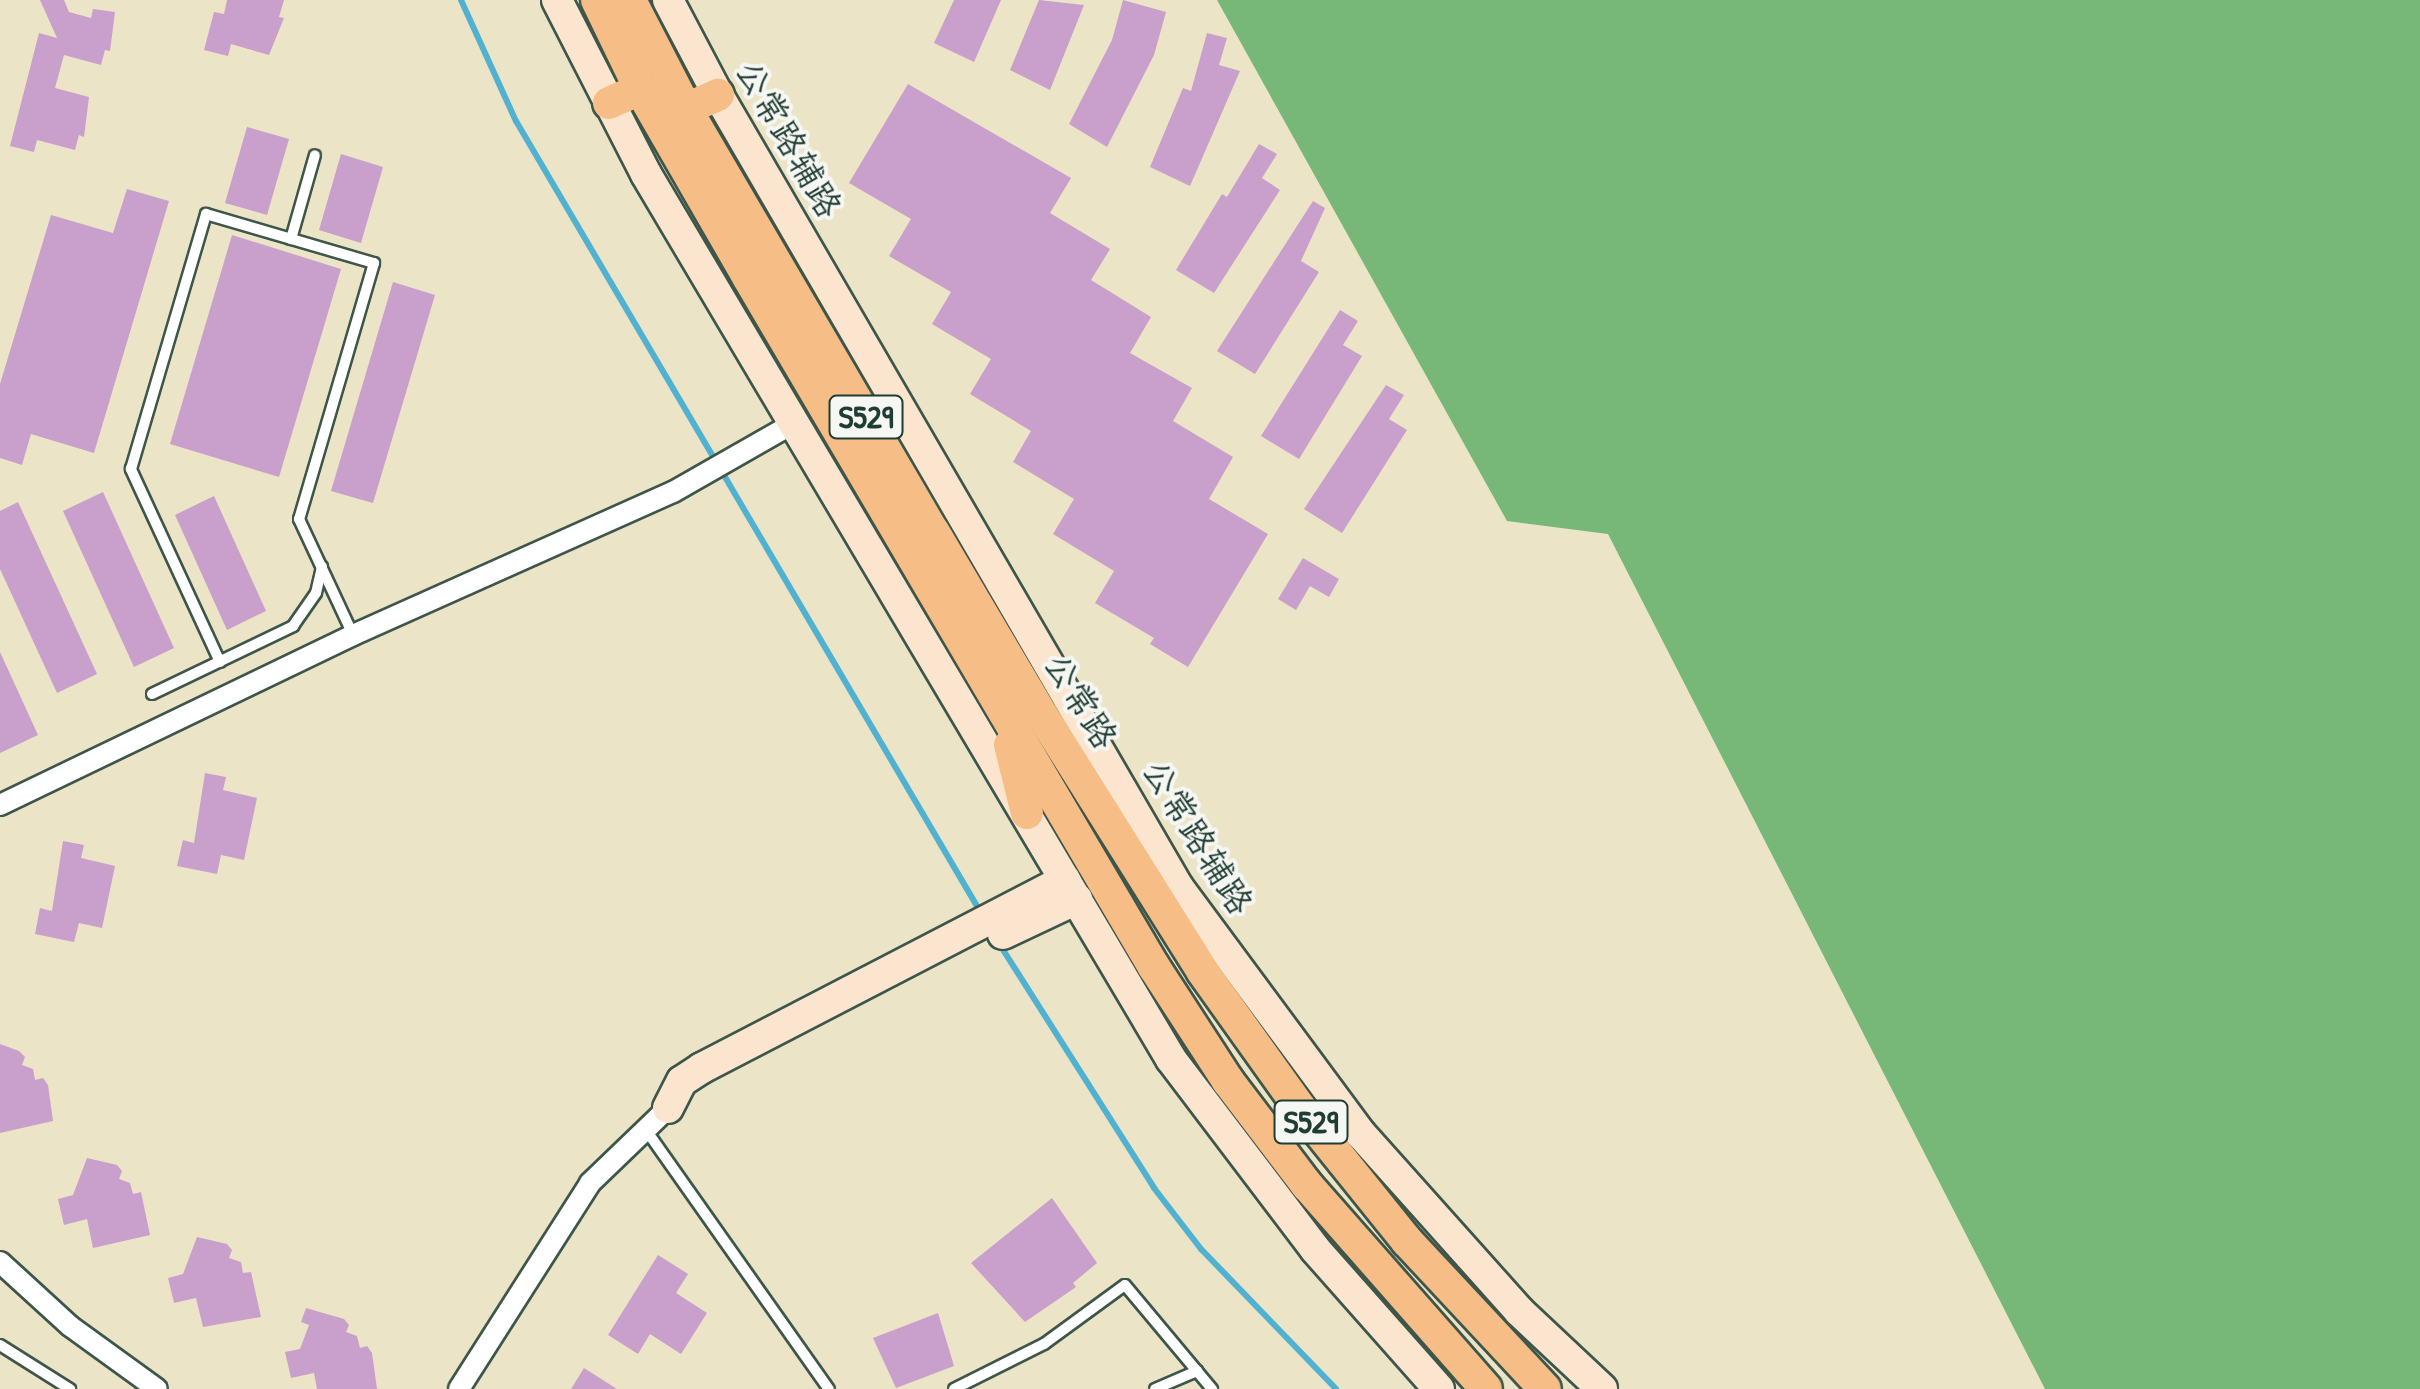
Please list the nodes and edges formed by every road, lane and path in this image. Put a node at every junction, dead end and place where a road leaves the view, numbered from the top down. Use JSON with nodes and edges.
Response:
{"nodes":[{"id":1,"x":557,"y":0,"type":"edge"},
{"id":2,"x":597,"y":0,"type":"edge"},
{"id":3,"x":630,"y":0,"type":"edge"},
{"id":4,"x":668,"y":0,"type":"edge"},
{"id":5,"x":640,"y":89,"type":"junction"},
{"id":6,"x":718,"y":95,"type":"junction"},
{"id":7,"x":609,"y":103,"type":"junction"},
{"id":8,"x":686,"y":109,"type":"junction"},
{"id":9,"x":315,"y":155,"type":"dead end"},
{"id":10,"x":290,"y":239,"type":"junction"},
{"id":11,"x":792,"y":424,"type":"junction"},
{"id":12,"x":322,"y":567,"type":"junction"},
{"id":13,"x":353,"y":635,"type":"junction"},
{"id":14,"x":220,"y":662,"type":"junction"},
{"id":15,"x":152,"y":694,"type":"dead end"},
{"id":16,"x":1001,"y":707,"type":"junction"},
{"id":17,"x":0,"y":805,"type":"edge"},
{"id":18,"x":1026,"y":813,"type":"junction"},
{"id":19,"x":1113,"y":828,"type":"junction"},
{"id":20,"x":1178,"y":887,"type":"junction"},
{"id":21,"x":1071,"y":889,"type":"junction"},
{"id":22,"x":657,"y":1119,"type":"junction"},
{"id":23,"x":0,"y":1262,"type":"edge"},
{"id":24,"x":0,"y":1345,"type":"edge"},
{"id":25,"x":1197,"y":1371,"type":"junction"},
{"id":26,"x":70,"y":1389,"type":"edge"},
{"id":27,"x":157,"y":1389,"type":"edge"},
{"id":28,"x":459,"y":1389,"type":"edge"},
{"id":29,"x":829,"y":1389,"type":"edge"},
{"id":30,"x":954,"y":1389,"type":"edge"},
{"id":31,"x":1155,"y":1389,"type":"edge"},
{"id":32,"x":1212,"y":1389,"type":"edge"},
{"id":33,"x":1439,"y":1389,"type":"edge"},
{"id":34,"x":1486,"y":1389,"type":"edge"},
{"id":35,"x":1545,"y":1389,"type":"edge"},
{"id":36,"x":1602,"y":1389,"type":"edge"}],
"edges":[{"from":1,"to":7,"type":"main road"},
{"from":2,"to":5,"type":"main road","name":"公常路","number":"S529"},
{"from":3,"to":8,"type":"main road","name":"公常路","number":"S529"},
{"from":4,"to":6,"type":"main road","name":"公常路辅路"},
{"from":5,"to":7,"type":"main road"},
{"from":5,"to":16,"type":"main road","name":"公常路","number":"S529"},
{"from":6,"to":8,"type":"main road"},
{"from":6,"to":20,"type":"main road","name":"公常路辅路"},
{"from":7,"to":11,"type":"main road"},
{"from":8,"to":19,"type":"main road","name":"公常路","number":"S529"},
{"from":9,"to":10,"type":"lane"},
{"from":10,"to":12,"type":"lane"},
{"from":10,"to":14,"type":"lane"},
{"from":11,"to":13,"type":"street"},
{"from":11,"to":18,"type":"main road"},
{"from":12,"to":13,"type":"lane"},
{"from":12,"to":14,"type":"lane"},
{"from":13,"to":17,"type":"street"},
{"from":14,"to":15,"type":"lane"},
{"from":16,"to":18,"type":"main road"},
{"from":16,"to":34,"type":"main road","name":"公常路","number":"S529"},
{"from":18,"to":21,"type":"main road"},
{"from":19,"to":20,"type":"main road"},
{"from":19,"to":35,"type":"main road","name":"公常路","number":"S529"},
{"from":20,"to":36,"type":"main road","name":"公常路辅路"},
{"from":21,"to":22,"type":"main road"},
{"from":21,"to":33,"type":"main road"},
{"from":22,"to":28,"type":"street"},
{"from":22,"to":29,"type":"lane"},
{"from":23,"to":27,"type":"street"},
{"from":24,"to":26,"type":"lane"},
{"from":25,"to":30,"type":"lane"},
{"from":25,"to":31,"type":"lane"},
{"from":25,"to":32,"type":"lane"}]}
